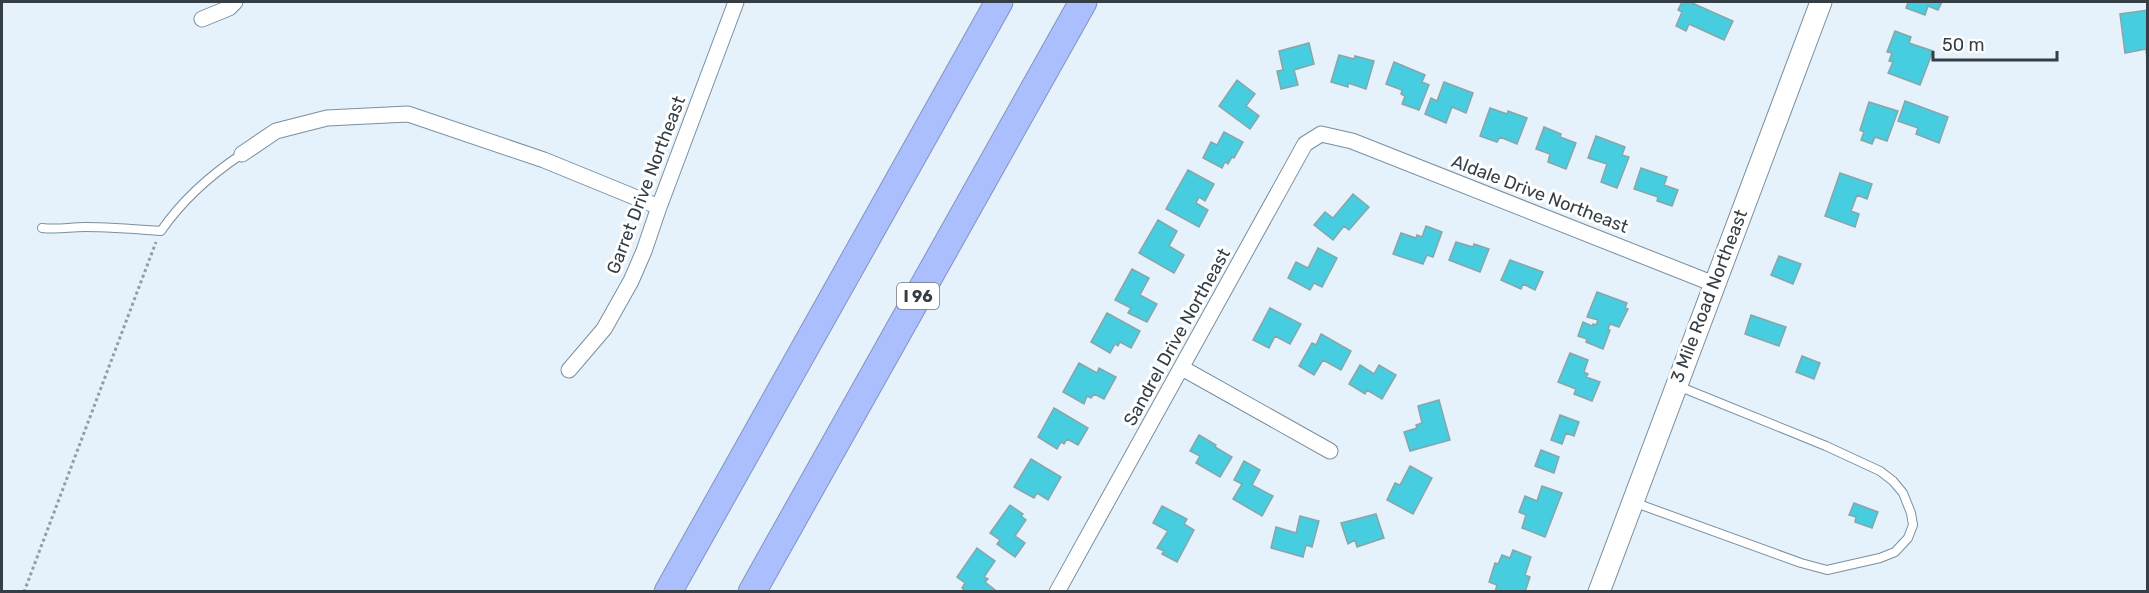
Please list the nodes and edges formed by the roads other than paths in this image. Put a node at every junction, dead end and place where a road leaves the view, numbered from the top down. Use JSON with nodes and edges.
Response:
{"nodes":[{"id":1,"x":235,"y":2,"type":"edge"},
{"id":2,"x":736,"y":2,"type":"edge"},
{"id":3,"x":999,"y":2,"type":"edge"},
{"id":4,"x":1083,"y":2,"type":"edge"},
{"id":5,"x":1821,"y":2,"type":"edge"},
{"id":6,"x":202,"y":19,"type":"dead end"},
{"id":7,"x":1352,"y":141,"type":"joint"},
{"id":8,"x":242,"y":154,"type":"joint"},
{"id":9,"x":658,"y":207,"type":"junction"},
{"id":10,"x":42,"y":228,"type":"dead end"},
{"id":11,"x":1714,"y":284,"type":"junction"},
{"id":12,"x":1182,"y":368,"type":"junction"},
{"id":13,"x":569,"y":370,"type":"dead end"},
{"id":14,"x":1676,"y":386,"type":"junction"},
{"id":15,"x":1330,"y":451,"type":"dead end"},
{"id":16,"x":1632,"y":502,"type":"junction"},
{"id":17,"x":668,"y":591,"type":"edge"},
{"id":18,"x":752,"y":591,"type":"edge"},
{"id":19,"x":1058,"y":591,"type":"edge"},
{"id":20,"x":1599,"y":591,"type":"edge"}],
"edges":[{"from":1,"to":6,"type":"street"},
{"from":2,"to":9,"type":"street","name":"Garret Drive Northeast"},
{"from":3,"to":17,"type":"highway"},
{"from":4,"to":18,"type":"highway","number":"I 96"},
{"from":5,"to":11,"type":"main road","name":"3 Mile Road Northeast"},
{"from":7,"to":11,"type":"street","name":"Aldale Drive Northeast"},
{"from":7,"to":12,"type":"street","name":"Sandrel Drive Northeast"},
{"from":8,"to":9,"type":"street"},
{"from":8,"to":10,"type":"lane"},
{"from":9,"to":13,"type":"street","name":"Garret Drive Northeast"},
{"from":11,"to":14,"type":"main road","name":"3 Mile Road Northeast"},
{"from":12,"to":15,"type":"street"},
{"from":12,"to":19,"type":"street","name":"Sandrel Drive Northeast"},
{"from":14,"to":16,"type":"main road","name":"3 Mile Road Northeast"},
{"from":14,"to":16,"type":"lane"},
{"from":16,"to":20,"type":"main road","name":"3 Mile Road Northeast"}]}
